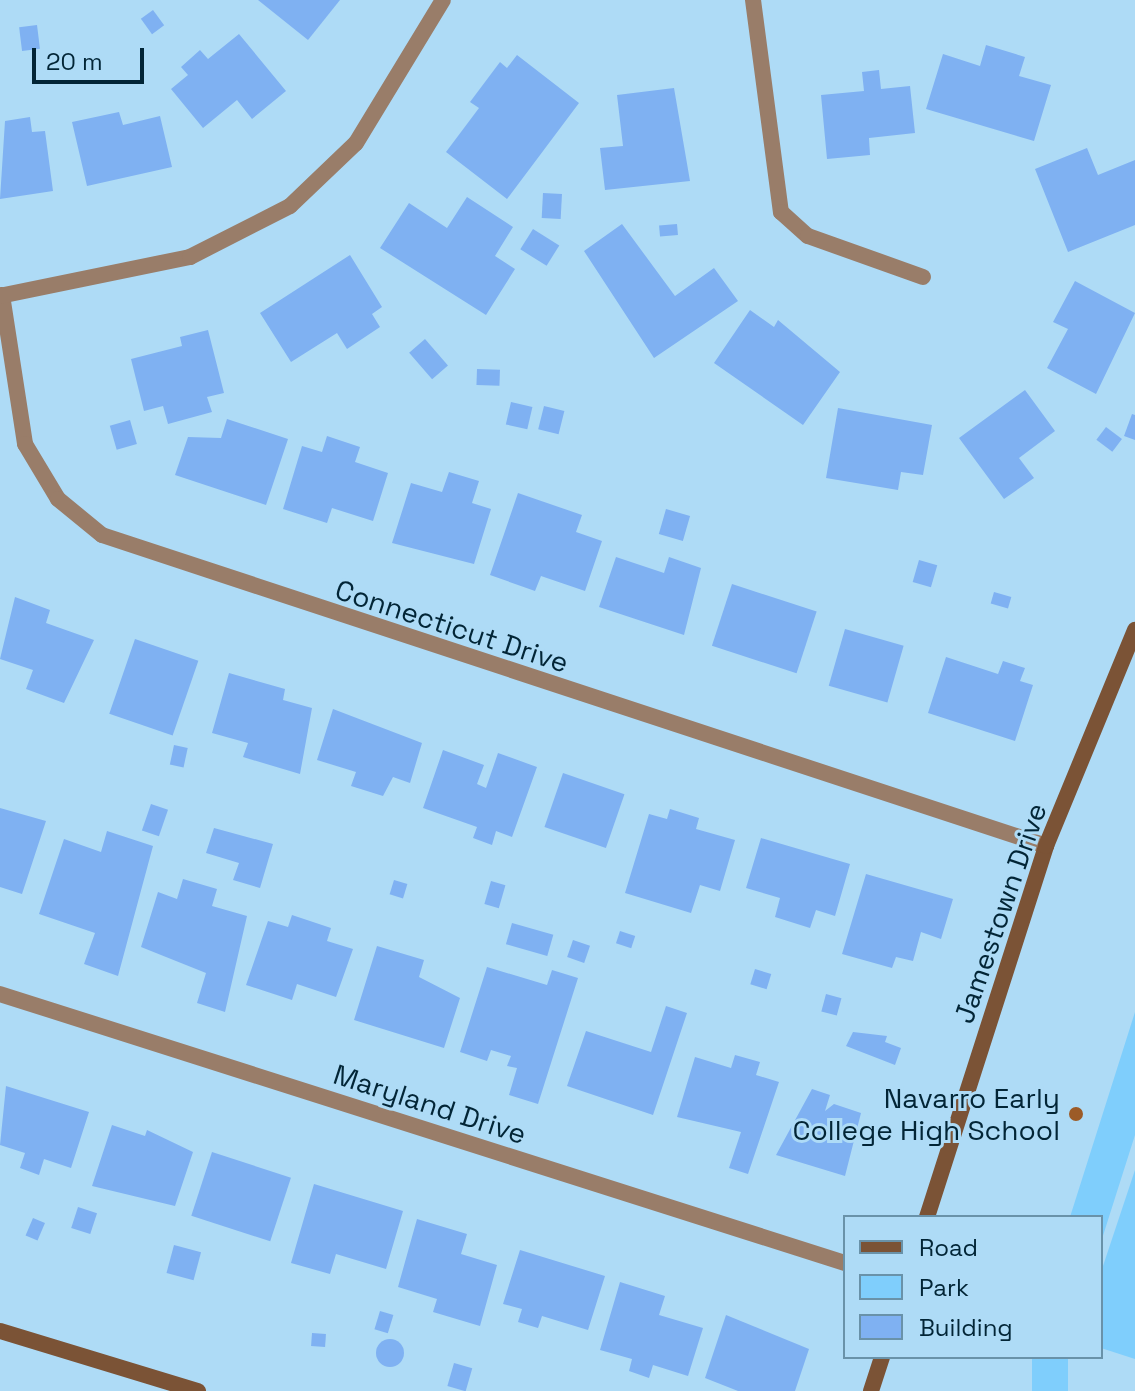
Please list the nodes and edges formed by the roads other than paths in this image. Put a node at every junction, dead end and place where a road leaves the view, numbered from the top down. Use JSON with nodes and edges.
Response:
{"nodes":[{"id":1,"x":443,"y":0,"type":"edge"},
{"id":2,"x":753,"y":0,"type":"edge"},
{"id":3,"x":923,"y":277,"type":"dead end"},
{"id":4,"x":1,"y":296,"type":"edge"},
{"id":5,"x":1135,"y":630,"type":"edge"},
{"id":6,"x":1046,"y":846,"type":"junction"},
{"id":7,"x":0,"y":994,"type":"edge"},
{"id":8,"x":928,"y":1215,"type":"edge"},
{"id":9,"x":843,"y":1262,"type":"edge"},
{"id":10,"x":0,"y":1331,"type":"edge"},
{"id":11,"x":881,"y":1359,"type":"edge"},
{"id":12,"x":198,"y":1391,"type":"edge"},
{"id":13,"x":871,"y":1391,"type":"edge"}],
"edges":[{"from":1,"to":4,"type":"street"},
{"from":2,"to":3,"type":"street"},
{"from":4,"to":6,"type":"street","name":"Connecticut Drive"},
{"from":5,"to":6,"type":"street","name":"Jamestown Drive"},
{"from":6,"to":8,"type":"street","name":"Jamestown Drive"},
{"from":7,"to":9,"type":"street","name":"Maryland Drive"},
{"from":10,"to":12,"type":"street"},
{"from":11,"to":13,"type":"street"}]}
